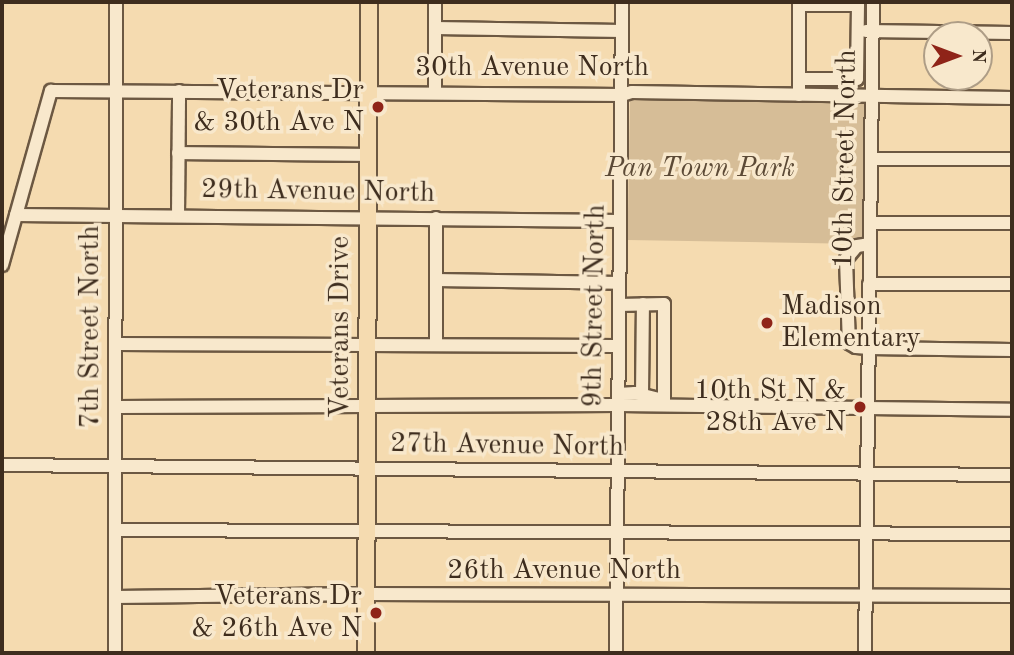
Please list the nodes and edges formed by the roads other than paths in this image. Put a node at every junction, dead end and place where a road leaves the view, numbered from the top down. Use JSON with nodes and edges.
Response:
{"nodes":[{"id":1,"x":116,"y":2,"type":"edge"},
{"id":2,"x":369,"y":2,"type":"edge"},
{"id":3,"x":435,"y":2,"type":"edge"},
{"id":4,"x":622,"y":2,"type":"edge"},
{"id":5,"x":873,"y":2,"type":"edge"},
{"id":6,"x":799,"y":4,"type":"edge"},
{"id":7,"x":435,"y":28,"type":"junction"},
{"id":8,"x":622,"y":31,"type":"junction"},
{"id":9,"x":858,"y":31,"type":"junction"},
{"id":10,"x":872,"y":31,"type":"junction"},
{"id":11,"x":1012,"y":33,"type":"edge"},
{"id":12,"x":799,"y":79,"type":"junction"},
{"id":13,"x":116,"y":90,"type":"junction"},
{"id":14,"x":179,"y":91,"type":"junction"},
{"id":15,"x":369,"y":93,"type":"junction"},
{"id":16,"x":435,"y":93,"type":"junction"},
{"id":17,"x":621,"y":95,"type":"junction"},
{"id":18,"x":799,"y":95,"type":"junction"},
{"id":19,"x":872,"y":97,"type":"junction"},
{"id":20,"x":1012,"y":98,"type":"edge"},
{"id":21,"x":178,"y":153,"type":"junction"},
{"id":22,"x":368,"y":155,"type":"junction"},
{"id":23,"x":871,"y":159,"type":"junction"},
{"id":24,"x":1012,"y":159,"type":"edge"},
{"id":25,"x":116,"y":214,"type":"junction"},
{"id":26,"x":16,"y":215,"type":"junction"},
{"id":27,"x":178,"y":215,"type":"junction"},
{"id":28,"x":368,"y":217,"type":"junction"},
{"id":29,"x":436,"y":218,"type":"junction"},
{"id":30,"x":620,"y":221,"type":"junction"},
{"id":31,"x":870,"y":223,"type":"junction"},
{"id":32,"x":1012,"y":223,"type":"edge"},
{"id":33,"x":870,"y":244,"type":"junction"},
{"id":34,"x":2,"y":265,"type":"edge"},
{"id":35,"x":436,"y":279,"type":"junction"},
{"id":36,"x":620,"y":283,"type":"junction"},
{"id":37,"x":869,"y":284,"type":"junction"},
{"id":38,"x":1012,"y":284,"type":"edge"},
{"id":39,"x":643,"y":304,"type":"junction"},
{"id":40,"x":619,"y":305,"type":"junction"},
{"id":41,"x":367,"y":343,"type":"junction"},
{"id":42,"x":116,"y":344,"type":"junction"},
{"id":43,"x":436,"y":344,"type":"junction"},
{"id":44,"x":618,"y":346,"type":"junction"},
{"id":45,"x":869,"y":348,"type":"junction"},
{"id":46,"x":1012,"y":350,"type":"edge"},
{"id":47,"x":642,"y":395,"type":"junction"},
{"id":48,"x":618,"y":399,"type":"junction"},
{"id":49,"x":116,"y":407,"type":"junction"},
{"id":50,"x":367,"y":407,"type":"junction"},
{"id":51,"x":868,"y":408,"type":"junction"},
{"id":52,"x":1012,"y":410,"type":"edge"},
{"id":53,"x":2,"y":465,"type":"edge"},
{"id":54,"x":116,"y":466,"type":"junction"},
{"id":55,"x":367,"y":468,"type":"junction"},
{"id":56,"x":618,"y":471,"type":"junction"},
{"id":57,"x":867,"y":474,"type":"junction"},
{"id":58,"x":1012,"y":475,"type":"edge"},
{"id":59,"x":116,"y":530,"type":"junction"},
{"id":60,"x":366,"y":532,"type":"junction"},
{"id":61,"x":617,"y":533,"type":"junction"},
{"id":62,"x":867,"y":533,"type":"junction"},
{"id":63,"x":1012,"y":534,"type":"edge"},
{"id":64,"x":366,"y":594,"type":"junction"},
{"id":65,"x":866,"y":596,"type":"junction"},
{"id":66,"x":1012,"y":596,"type":"edge"},
{"id":67,"x":115,"y":597,"type":"junction"},
{"id":68,"x":617,"y":597,"type":"junction"},
{"id":69,"x":115,"y":653,"type":"edge"},
{"id":70,"x":366,"y":653,"type":"edge"},
{"id":71,"x":616,"y":653,"type":"edge"},
{"id":72,"x":866,"y":653,"type":"edge"}],
"edges":[{"from":1,"to":13,"type":"street","name":"7th Street North"},
{"from":2,"to":15,"type":"main road","name":"Veterans Drive"},
{"from":3,"to":7,"type":"street"},
{"from":4,"to":8,"type":"street","name":"9th Street North"},
{"from":5,"to":10,"type":"street","name":"10th Street North"},
{"from":6,"to":9,"type":"street"},
{"from":6,"to":12,"type":"street"},
{"from":7,"to":8,"type":"street"},
{"from":7,"to":16,"type":"street"},
{"from":8,"to":17,"type":"street","name":"9th Street North"},
{"from":9,"to":10,"type":"street"},
{"from":9,"to":12,"type":"street"},
{"from":10,"to":11,"type":"street"},
{"from":10,"to":19,"type":"street","name":"10th Street North"},
{"from":12,"to":18,"type":"street"},
{"from":13,"to":14,"type":"street","name":"30th Avenue North"},
{"from":13,"to":25,"type":"street","name":"7th Street North"},
{"from":13,"to":26,"type":"street","name":"30th Avenue North"},
{"from":14,"to":15,"type":"street","name":"30th Avenue North"},
{"from":14,"to":21,"type":"street"},
{"from":15,"to":16,"type":"street","name":"30th Avenue North"},
{"from":15,"to":22,"type":"main road","name":"Veterans Drive"},
{"from":16,"to":17,"type":"street","name":"30th Avenue North"},
{"from":17,"to":18,"type":"street","name":"30th Avenue North"},
{"from":17,"to":30,"type":"street","name":"9th Street North"},
{"from":18,"to":19,"type":"street","name":"30th Avenue North"},
{"from":19,"to":20,"type":"street","name":"30th Avenue North"},
{"from":19,"to":23,"type":"street","name":"10th Street North"},
{"from":21,"to":22,"type":"street"},
{"from":21,"to":27,"type":"street"},
{"from":22,"to":28,"type":"main road","name":"Veterans Drive"},
{"from":23,"to":24,"type":"street"},
{"from":23,"to":31,"type":"street","name":"10th Street North"},
{"from":25,"to":26,"type":"street","name":"29th Avenue North"},
{"from":25,"to":27,"type":"street","name":"29th Avenue North"},
{"from":25,"to":42,"type":"street","name":"7th Street North"},
{"from":26,"to":34,"type":"street"},
{"from":27,"to":28,"type":"street","name":"29th Avenue North"},
{"from":28,"to":29,"type":"street","name":"29th Avenue North"},
{"from":28,"to":41,"type":"main road","name":"Veterans Drive"},
{"from":29,"to":30,"type":"street","name":"29th Avenue North"},
{"from":29,"to":35,"type":"street"},
{"from":30,"to":36,"type":"street","name":"9th Street North"},
{"from":31,"to":32,"type":"street"},
{"from":31,"to":33,"type":"street","name":"10th Street North"},
{"from":33,"to":37,"type":"street","name":"10th Street North"},
{"from":33,"to":45,"type":"street"},
{"from":35,"to":36,"type":"street"},
{"from":35,"to":43,"type":"street"},
{"from":36,"to":40,"type":"street","name":"9th Street North"},
{"from":37,"to":38,"type":"street"},
{"from":37,"to":45,"type":"street","name":"10th Street North"},
{"from":39,"to":40,"type":"street"},
{"from":39,"to":47,"type":"street"},
{"from":39,"to":47,"type":"street"},
{"from":40,"to":44,"type":"street","name":"9th Street North"},
{"from":41,"to":42,"type":"street"},
{"from":41,"to":43,"type":"street"},
{"from":41,"to":50,"type":"main road","name":"Veterans Drive"},
{"from":42,"to":49,"type":"street","name":"7th Street North"},
{"from":43,"to":44,"type":"street"},
{"from":44,"to":48,"type":"street","name":"9th Street North"},
{"from":45,"to":46,"type":"street"},
{"from":45,"to":51,"type":"street","name":"10th Street North"},
{"from":47,"to":48,"type":"street"},
{"from":48,"to":50,"type":"street"},
{"from":48,"to":51,"type":"street"},
{"from":48,"to":56,"type":"street","name":"9th Street North"},
{"from":49,"to":50,"type":"street"},
{"from":49,"to":54,"type":"street","name":"7th Street North"},
{"from":50,"to":55,"type":"main road","name":"Veterans Drive"},
{"from":51,"to":52,"type":"street"},
{"from":51,"to":57,"type":"street","name":"10th Street North"},
{"from":53,"to":54,"type":"street","name":"27th Avenue North"},
{"from":54,"to":55,"type":"street","name":"27th Avenue North"},
{"from":54,"to":59,"type":"street","name":"7th Street North"},
{"from":55,"to":56,"type":"street","name":"27th Avenue North"},
{"from":55,"to":60,"type":"main road","name":"Veterans Drive"},
{"from":56,"to":57,"type":"street","name":"27th Avenue North"},
{"from":56,"to":61,"type":"street","name":"9th Street North"},
{"from":57,"to":58,"type":"street","name":"27th Avenue North"},
{"from":57,"to":62,"type":"street","name":"10th Street North"},
{"from":59,"to":60,"type":"street"},
{"from":59,"to":67,"type":"street","name":"7th Street North"},
{"from":60,"to":61,"type":"street"},
{"from":60,"to":64,"type":"main road","name":"Veterans Drive"},
{"from":61,"to":62,"type":"street"},
{"from":61,"to":68,"type":"street","name":"9th Street North"},
{"from":62,"to":63,"type":"street"},
{"from":62,"to":65,"type":"street","name":"10th Street North"},
{"from":64,"to":67,"type":"street","name":"26th Avenue North"},
{"from":64,"to":68,"type":"street","name":"26th Avenue North"},
{"from":64,"to":70,"type":"main road","name":"Veterans Drive"},
{"from":65,"to":66,"type":"street","name":"26th Avenue North"},
{"from":65,"to":68,"type":"street","name":"26th Avenue North"},
{"from":65,"to":72,"type":"street","name":"10th Street North"},
{"from":67,"to":69,"type":"street","name":"7th Street North"},
{"from":68,"to":71,"type":"street","name":"9th Street North"}]}
